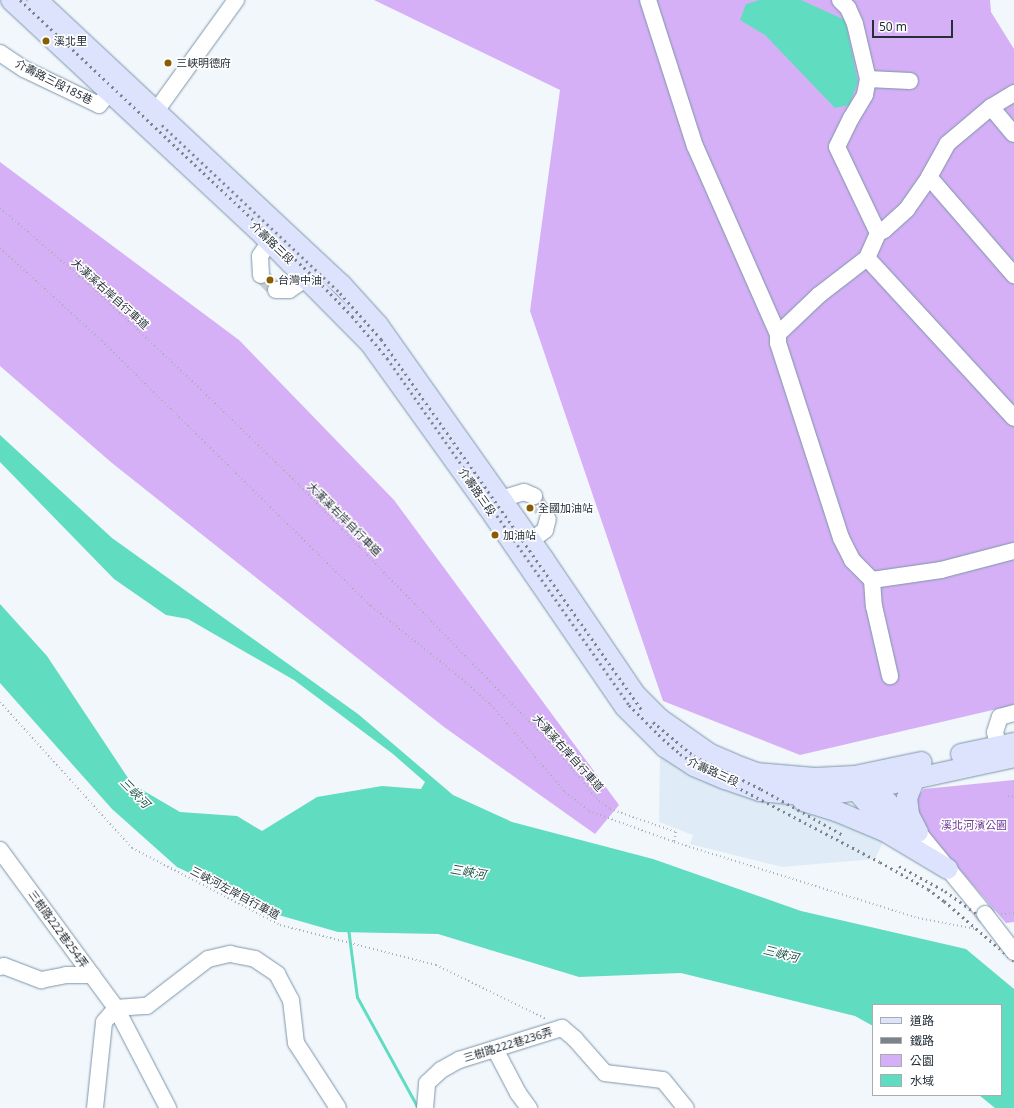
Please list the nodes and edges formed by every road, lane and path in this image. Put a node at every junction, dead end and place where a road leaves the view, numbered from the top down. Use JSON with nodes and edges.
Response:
{"nodes":[{"id":1,"x":11,"y":0,"type":"edge"},
{"id":2,"x":37,"y":0,"type":"edge"},
{"id":3,"x":236,"y":0,"type":"edge"},
{"id":4,"x":648,"y":0,"type":"edge"},
{"id":5,"x":840,"y":0,"type":"edge"},
{"id":6,"x":0,"y":54,"type":"edge"},
{"id":7,"x":868,"y":79,"type":"junction"},
{"id":8,"x":910,"y":81,"type":"dead end"},
{"id":9,"x":115,"y":85,"type":"junction"},
{"id":10,"x":1014,"y":93,"type":"edge"},
{"id":11,"x":991,"y":107,"type":"junction"},
{"id":12,"x":156,"y":111,"type":"junction"},
{"id":13,"x":1014,"y":134,"type":"edge"},
{"id":14,"x":929,"y":177,"type":"junction"},
{"id":15,"x":0,"y":208,"type":"edge"},
{"id":16,"x":878,"y":233,"type":"junction"},
{"id":17,"x":270,"y":241,"type":"junction"},
{"id":18,"x":0,"y":248,"type":"edge"},
{"id":19,"x":867,"y":258,"type":"junction"},
{"id":20,"x":261,"y":275,"type":"tunnel mouth"},
{"id":21,"x":1014,"y":275,"type":"edge"},
{"id":22,"x":307,"y":278,"type":"junction"},
{"id":23,"x":276,"y":290,"type":"dead end"},
{"id":24,"x":372,"y":331,"type":"junction"},
{"id":25,"x":778,"y":334,"type":"junction"},
{"id":26,"x":1014,"y":418,"type":"edge"},
{"id":27,"x":534,"y":496,"type":"dead end"},
{"id":28,"x":501,"y":499,"type":"junction"},
{"id":29,"x":548,"y":518,"type":"dead end"},
{"id":30,"x":531,"y":541,"type":"junction"},
{"id":31,"x":1014,"y":551,"type":"edge"},
{"id":32,"x":872,"y":580,"type":"junction"},
{"id":33,"x":890,"y":676,"type":"dead end"},
{"id":34,"x":0,"y":702,"type":"edge"},
{"id":35,"x":1014,"y":713,"type":"edge"},
{"id":36,"x":1009,"y":751,"type":"edge"},
{"id":37,"x":915,"y":778,"type":"junction"},
{"id":38,"x":861,"y":785,"type":"junction"},
{"id":39,"x":760,"y":791,"type":"junction"},
{"id":40,"x":1008,"y":796,"type":"dead end"},
{"id":41,"x":1014,"y":797,"type":"edge"},
{"id":42,"x":916,"y":840,"type":"junction"},
{"id":43,"x":674,"y":842,"type":"junction"},
{"id":44,"x":0,"y":850,"type":"edge"},
{"id":45,"x":948,"y":869,"type":"joint"},
{"id":46,"x":1014,"y":913,"type":"edge"},
{"id":47,"x":993,"y":914,"type":"junction"},
{"id":48,"x":976,"y":929,"type":"dead end"},
{"id":49,"x":1014,"y":952,"type":"edge"},
{"id":50,"x":0,"y":966,"type":"edge"},
{"id":51,"x":92,"y":975,"type":"junction"},
{"id":52,"x":116,"y":1008,"type":"junction"},
{"id":53,"x":562,"y":1028,"type":"junction"},
{"id":54,"x":495,"y":1048,"type":"junction"},
{"id":55,"x":96,"y":1108,"type":"edge"},
{"id":56,"x":168,"y":1108,"type":"edge"},
{"id":57,"x":338,"y":1108,"type":"edge"},
{"id":58,"x":425,"y":1108,"type":"edge"},
{"id":59,"x":529,"y":1108,"type":"edge"},
{"id":60,"x":686,"y":1108,"type":"edge"}],
"edges":[{"from":1,"to":9,"type":"main road","name":"介壽路三段"},
{"from":2,"to":9,"type":"main road","name":"介壽路三段"},
{"from":3,"to":12,"type":"street"},
{"from":4,"to":25,"type":"street"},
{"from":5,"to":7,"type":"street"},
{"from":6,"to":9,"type":"street","name":"介壽路三段185巷"},
{"from":7,"to":8,"type":"street"},
{"from":7,"to":16,"type":"street"},
{"from":9,"to":12,"type":"main road","name":"介壽路三段"},
{"from":9,"to":17,"type":"main road","name":"介壽路三段"},
{"from":10,"to":11,"type":"street"},
{"from":11,"to":13,"type":"street"},
{"from":11,"to":14,"type":"street"},
{"from":12,"to":24,"type":"main road","name":"介壽路三段"},
{"from":14,"to":16,"type":"street"},
{"from":14,"to":21,"type":"street"},
{"from":15,"to":43,"type":"path","name":"大漢溪右岸自行車道"},
{"from":16,"to":19,"type":"street"},
{"from":17,"to":20,"type":"street"},
{"from":17,"to":22,"type":"main road","name":"介壽路三段"},
{"from":18,"to":43,"type":"path"},
{"from":19,"to":25,"type":"street"},
{"from":19,"to":26,"type":"street"},
{"from":22,"to":23,"type":"street"},
{"from":22,"to":24,"type":"main road","name":"介壽路三段"},
{"from":24,"to":28,"type":"main road","name":"介壽路三段"},
{"from":24,"to":39,"type":"main road","name":"介壽路三段"},
{"from":25,"to":32,"type":"street"},
{"from":27,"to":28,"type":"street"},
{"from":28,"to":30,"type":"main road","name":"介壽路三段"},
{"from":29,"to":30,"type":"street"},
{"from":30,"to":38,"type":"main road","name":"介壽路三段"},
{"from":31,"to":32,"type":"street"},
{"from":32,"to":33,"type":"street"},
{"from":34,"to":53,"type":"path","name":"三峽河左岸自行車道"},
{"from":35,"to":36,"type":"street"},
{"from":36,"to":37,"type":"main road","name":"介壽路三段"},
{"from":36,"to":38,"type":"main road","name":"介壽路三段"},
{"from":37,"to":38,"type":"main road","name":"介壽路三段"},
{"from":37,"to":42,"type":"main road"},
{"from":38,"to":39,"type":"main road","name":"介壽路三段"},
{"from":38,"to":42,"type":"main road"},
{"from":39,"to":42,"type":"main road"},
{"from":40,"to":41,"type":"path"},
{"from":42,"to":45,"type":"main road"},
{"from":43,"to":48,"type":"path"},
{"from":44,"to":51,"type":"street","name":"三樹路222巷254弄"},
{"from":45,"to":47,"type":"street"},
{"from":46,"to":47,"type":"path"},
{"from":47,"to":49,"type":"street","bridge":true},
{"from":50,"to":51,"type":"street"},
{"from":51,"to":52,"type":"street","name":"三樹路222巷254弄"},
{"from":52,"to":55,"type":"street"},
{"from":52,"to":56,"type":"street","name":"三樹路222巷254弄"},
{"from":52,"to":57,"type":"street"},
{"from":53,"to":54,"type":"street","name":"三樹路222巷236弄"},
{"from":53,"to":60,"type":"street","name":"三樹路222巷236弄"},
{"from":54,"to":58,"type":"street","name":"三樹路222巷236弄"},
{"from":54,"to":59,"type":"street"}]}
